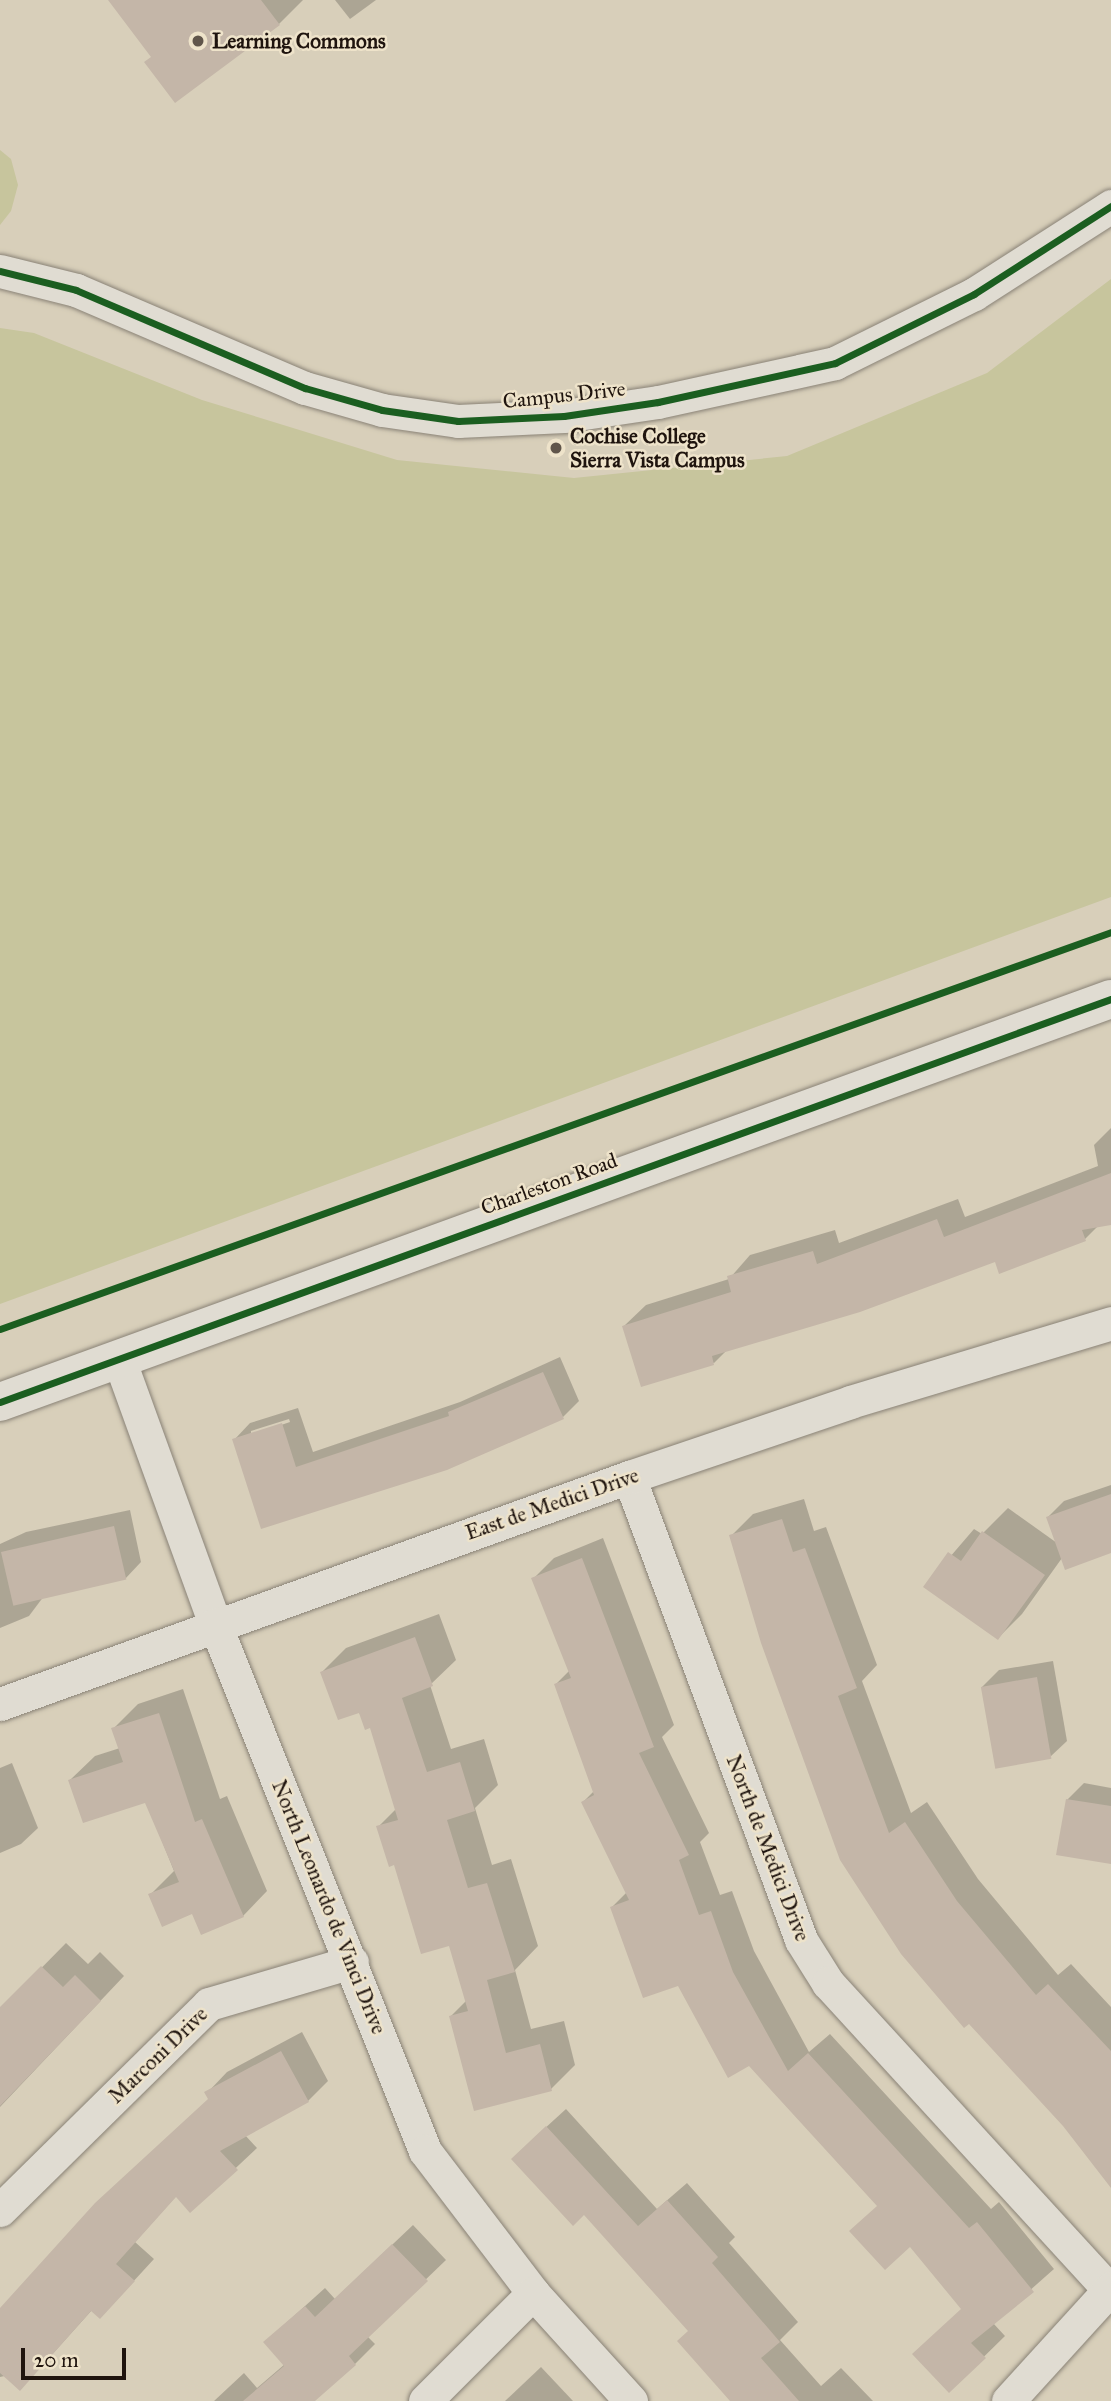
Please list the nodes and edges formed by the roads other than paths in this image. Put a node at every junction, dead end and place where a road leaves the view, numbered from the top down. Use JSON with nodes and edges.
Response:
{"nodes":[{"id":1,"x":1111,"y":206,"type":"edge"},
{"id":2,"x":0,"y":271,"type":"edge"},
{"id":3,"x":1111,"y":999,"type":"edge"},
{"id":4,"x":1111,"y":1322,"type":"edge"},
{"id":5,"x":120,"y":1359,"type":"junction"},
{"id":6,"x":0,"y":1402,"type":"edge"},
{"id":7,"x":629,"y":1477,"type":"junction"},
{"id":8,"x":215,"y":1624,"type":"junction"},
{"id":9,"x":0,"y":1704,"type":"edge"},
{"id":10,"x":352,"y":1962,"type":"junction"},
{"id":11,"x":0,"y":2210,"type":"edge"},
{"id":12,"x":1110,"y":2289,"type":"edge"},
{"id":13,"x":533,"y":2293,"type":"junction"},
{"id":14,"x":425,"y":2401,"type":"edge"},
{"id":15,"x":631,"y":2401,"type":"edge"},
{"id":16,"x":1008,"y":2401,"type":"edge"}],
"edges":[{"from":1,"to":2,"type":"street","name":"Campus Drive"},
{"from":3,"to":5,"type":"main road","name":"Charleston Road"},
{"from":4,"to":7,"type":"street","name":"East de Medici Drive"},
{"from":5,"to":6,"type":"main road","name":"Charleston Road"},
{"from":5,"to":8,"type":"street","name":"North Leonardo de Vinci Drive"},
{"from":7,"to":8,"type":"street","name":"East de Medici Drive"},
{"from":7,"to":12,"type":"street","name":"North de Medici Drive"},
{"from":8,"to":9,"type":"street","name":"East de Medici Drive"},
{"from":8,"to":10,"type":"street","name":"North Leonardo de Vinci Drive"},
{"from":10,"to":11,"type":"street","name":"Marconi Drive"},
{"from":10,"to":13,"type":"street","name":"North Leonardo de Vinci Drive"},
{"from":12,"to":16,"type":"street"},
{"from":13,"to":14,"type":"street"},
{"from":13,"to":15,"type":"street","name":"North Leonardo de Vinci Drive"}]}
